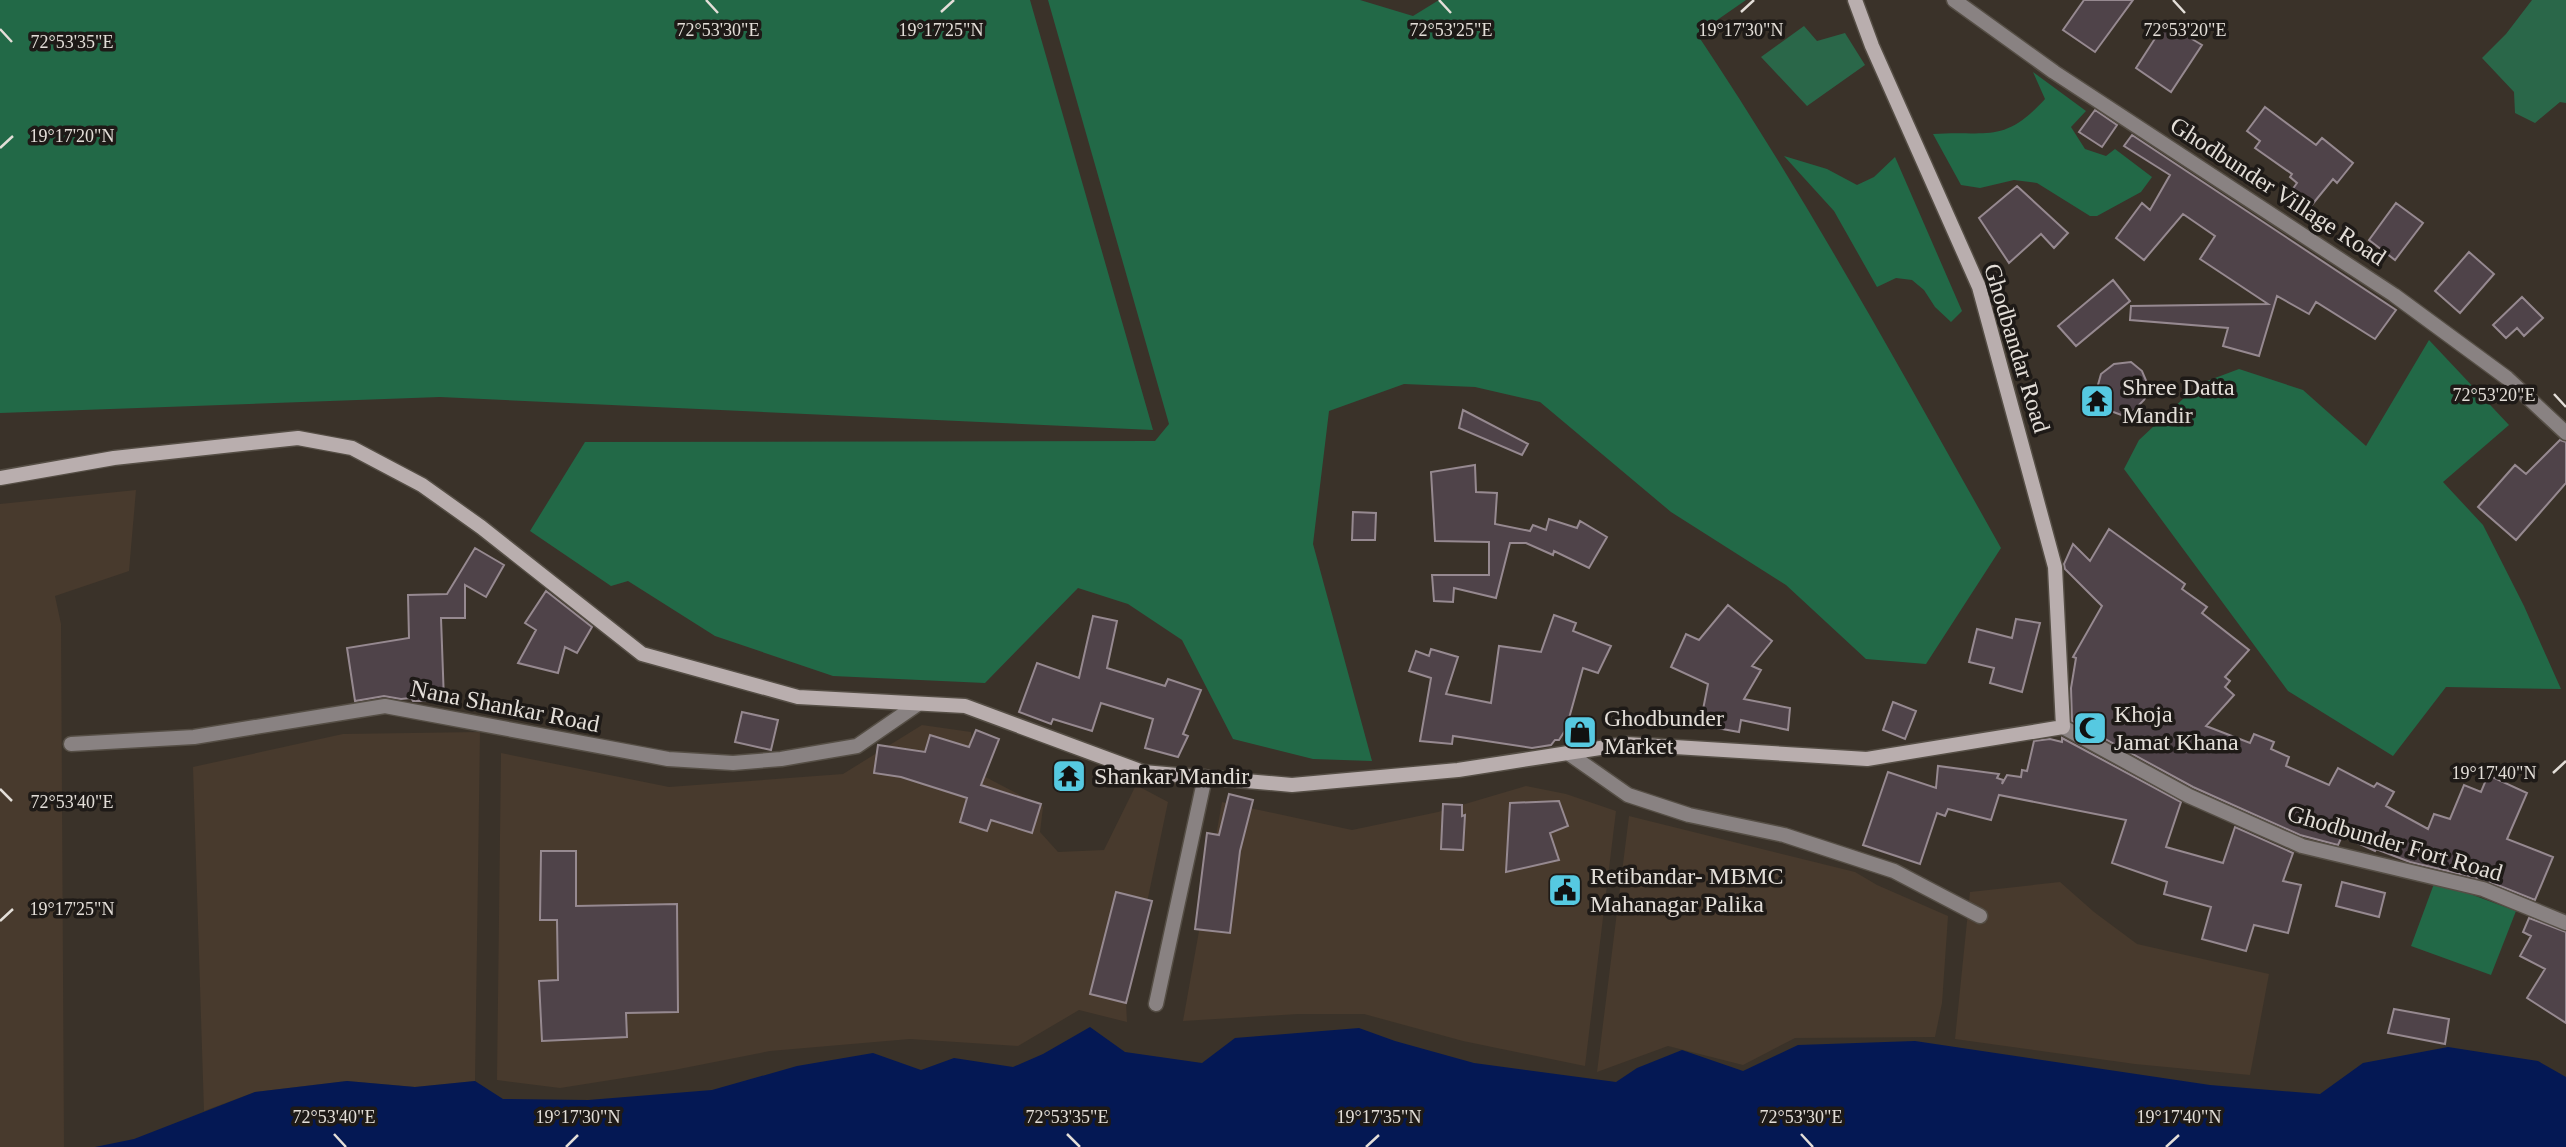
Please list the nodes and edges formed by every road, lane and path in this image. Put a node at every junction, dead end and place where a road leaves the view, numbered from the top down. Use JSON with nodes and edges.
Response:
{"nodes":[{"id":1,"x":1855,"y":0,"type":"edge"},
{"id":2,"x":1954,"y":0,"type":"edge"},
{"id":3,"x":2566,"y":433,"type":"edge"},
{"id":4,"x":0,"y":478,"type":"edge"},
{"id":5,"x":918,"y":704,"type":"junction"},
{"id":6,"x":2063,"y":727,"type":"junction"},
{"id":7,"x":71,"y":744,"type":"dead end"},
{"id":8,"x":1568,"y":753,"type":"junction"},
{"id":9,"x":1205,"y":777,"type":"junction"},
{"id":10,"x":1980,"y":916,"type":"dead end"},
{"id":11,"x":2566,"y":923,"type":"edge"},
{"id":12,"x":1156,"y":1004,"type":"dead end"}],
"edges":[{"from":1,"to":6,"type":"street","name":"Ghodbandar Road"},
{"from":2,"to":3,"type":"street","name":"Ghodbunder Village Road"},
{"from":4,"to":5,"type":"street"},
{"from":5,"to":7,"type":"street","name":"Nana Shankar Road"},
{"from":5,"to":9,"type":"street"},
{"from":6,"to":8,"type":"street"},
{"from":6,"to":11,"type":"street","name":"Ghodbunder Fort Road"},
{"from":8,"to":9,"type":"street"},
{"from":8,"to":10,"type":"street"},
{"from":9,"to":12,"type":"street"}]}
